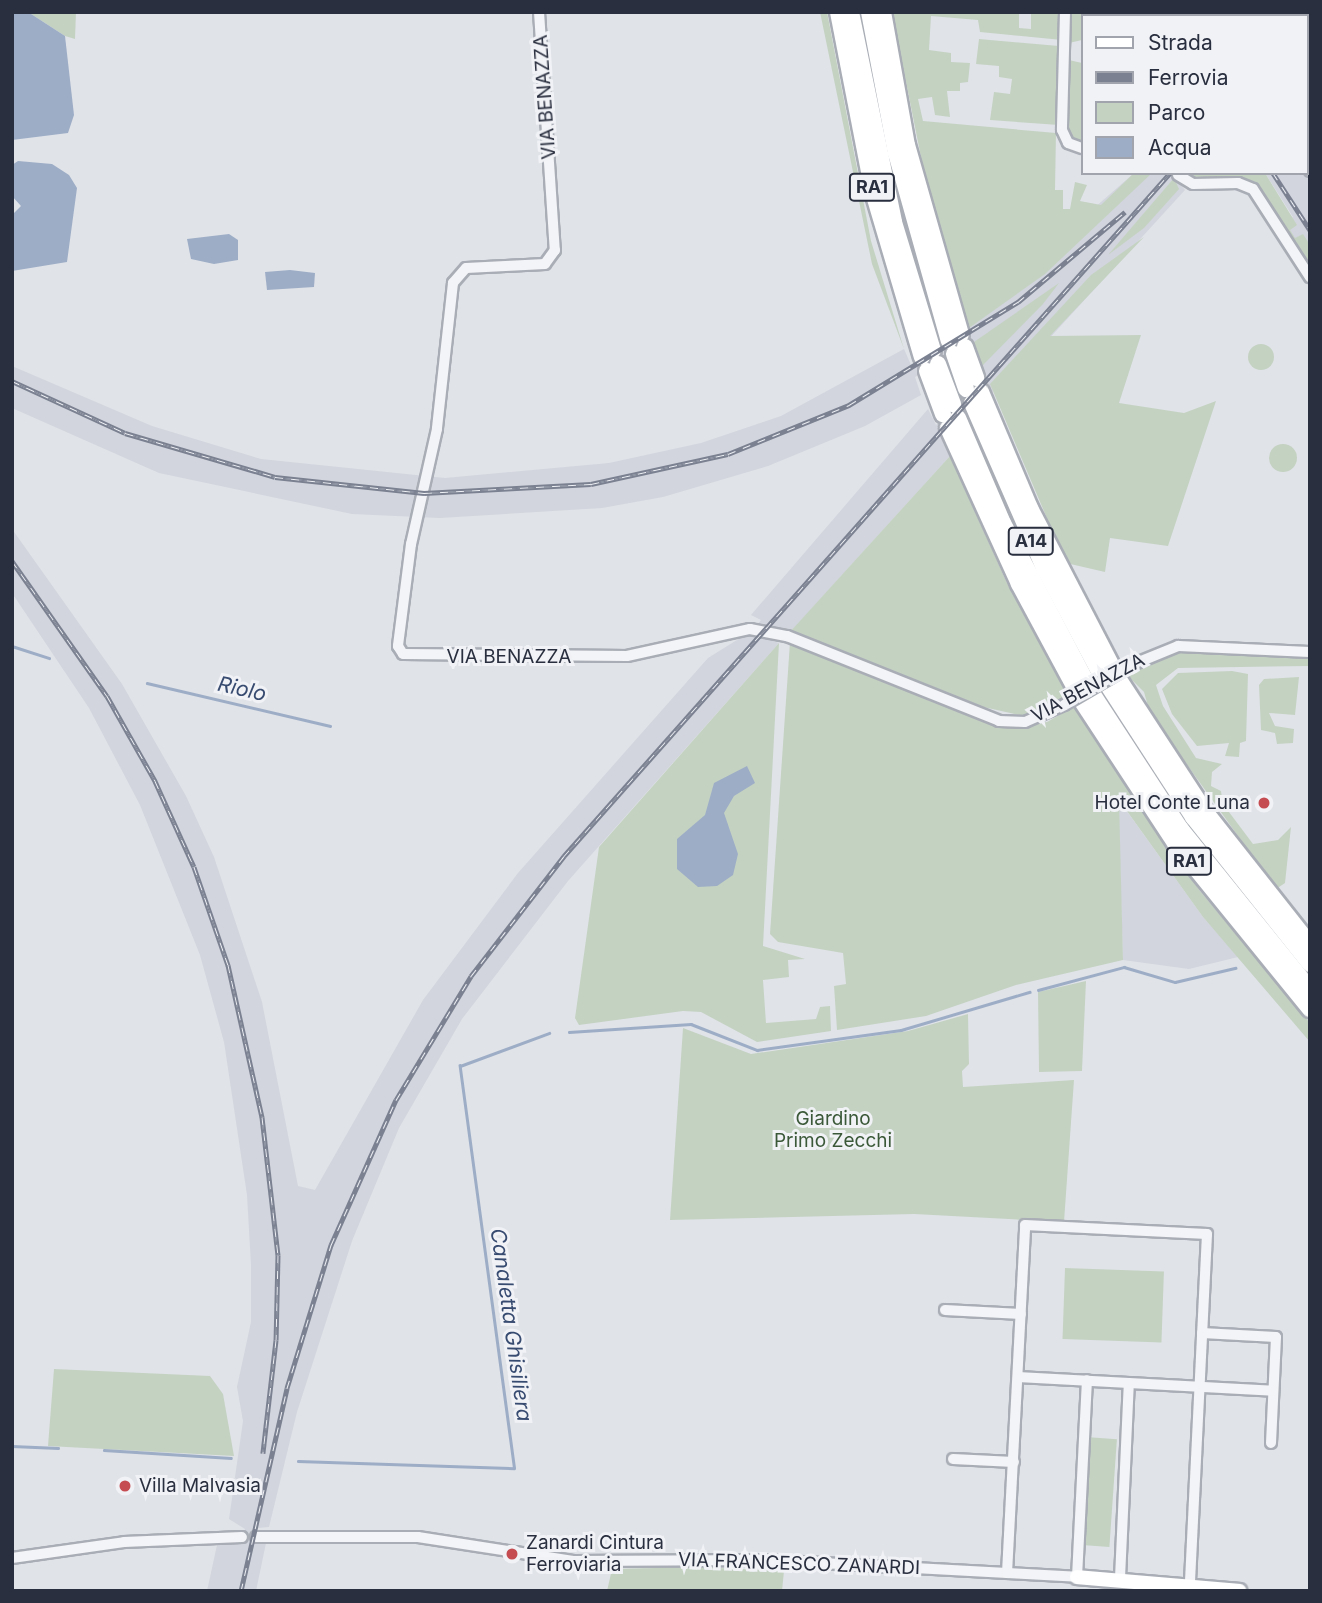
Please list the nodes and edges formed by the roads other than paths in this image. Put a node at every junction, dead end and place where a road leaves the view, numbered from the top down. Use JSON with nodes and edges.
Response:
{"nodes":[{"id":1,"x":539,"y":12,"type":"edge"},
{"id":2,"x":838,"y":12,"type":"edge"},
{"id":3,"x":851,"y":12,"type":"edge"},
{"id":4,"x":869,"y":12,"type":"edge"},
{"id":5,"x":883,"y":12,"type":"edge"},
{"id":6,"x":1065,"y":12,"type":"edge"},
{"id":7,"x":1080,"y":147,"type":"edge"},
{"id":8,"x":1178,"y":175,"type":"dead end"},
{"id":9,"x":1310,"y":277,"type":"edge"},
{"id":10,"x":957,"y":344,"type":"junction"},
{"id":11,"x":930,"y":361,"type":"junction"},
{"id":12,"x":1310,"y":652,"type":"edge"},
{"id":13,"x":1098,"y":685,"type":"junction"},
{"id":14,"x":1310,"y":944,"type":"edge"},
{"id":15,"x":1310,"y":964,"type":"edge"},
{"id":16,"x":1310,"y":989,"type":"edge"},
{"id":17,"x":1310,"y":1009,"type":"edge"},
{"id":18,"x":945,"y":1310,"type":"dead end"},
{"id":19,"x":1021,"y":1314,"type":"junction"},
{"id":20,"x":1202,"y":1333,"type":"junction"},
{"id":21,"x":1018,"y":1377,"type":"junction"},
{"id":22,"x":1087,"y":1380,"type":"junction"},
{"id":23,"x":1129,"y":1383,"type":"junction"},
{"id":24,"x":1200,"y":1387,"type":"junction"},
{"id":25,"x":1273,"y":1391,"type":"junction"},
{"id":26,"x":1271,"y":1443,"type":"dead end"},
{"id":27,"x":953,"y":1459,"type":"dead end"},
{"id":28,"x":1014,"y":1462,"type":"junction"},
{"id":29,"x":242,"y":1537,"type":"dead end"},
{"id":30,"x":256,"y":1537,"type":"dead end"},
{"id":31,"x":12,"y":1558,"type":"edge"},
{"id":32,"x":1007,"y":1573,"type":"junction"},
{"id":33,"x":1077,"y":1577,"type":"junction"},
{"id":34,"x":1120,"y":1578,"type":"junction"},
{"id":35,"x":1190,"y":1582,"type":"junction"},
{"id":36,"x":1240,"y":1591,"type":"edge"}],
"edges":[{"from":1,"to":12,"type":"street","name":"VIA BENAZZA","bridge":true},
{"from":2,"to":11,"type":"highway","number":"RA1"},
{"from":3,"to":11,"type":"highway"},
{"from":4,"to":10,"type":"highway","number":"A14"},
{"from":5,"to":10,"type":"highway","number":"RA1"},
{"from":6,"to":7,"type":"street"},
{"from":8,"to":9,"type":"street"},
{"from":10,"to":13,"type":"highway","number":"A14"},
{"from":11,"to":13,"type":"highway","number":"RA1"},
{"from":13,"to":14,"type":"highway","number":"RA1"},
{"from":13,"to":15,"type":"highway","number":"A14"},
{"from":13,"to":16,"type":"highway","number":"A14"},
{"from":13,"to":17,"type":"highway","number":"RA1"},
{"from":18,"to":19,"type":"street"},
{"from":19,"to":20,"type":"street"},
{"from":19,"to":21,"type":"street"},
{"from":20,"to":24,"type":"street"},
{"from":20,"to":25,"type":"street"},
{"from":21,"to":22,"type":"street"},
{"from":21,"to":28,"type":"street"},
{"from":22,"to":23,"type":"street"},
{"from":22,"to":33,"type":"street"},
{"from":23,"to":24,"type":"street"},
{"from":23,"to":34,"type":"street"},
{"from":24,"to":25,"type":"street"},
{"from":24,"to":35,"type":"street"},
{"from":25,"to":26,"type":"street"},
{"from":27,"to":28,"type":"street"},
{"from":28,"to":32,"type":"street"},
{"from":29,"to":31,"type":"street"},
{"from":30,"to":32,"type":"street","name":"VIA FRANCESCO ZANARDI"},
{"from":32,"to":33,"type":"street","name":"VIA FRANCESCO ZANARDI"},
{"from":33,"to":34,"type":"main road","name":"VIA FRANCESCO ZANARDI"},
{"from":34,"to":35,"type":"main road","name":"VIA FRANCESCO ZANARDI"},
{"from":35,"to":36,"type":"main road","name":"VIA FRANCESCO ZANARDI"}]}
